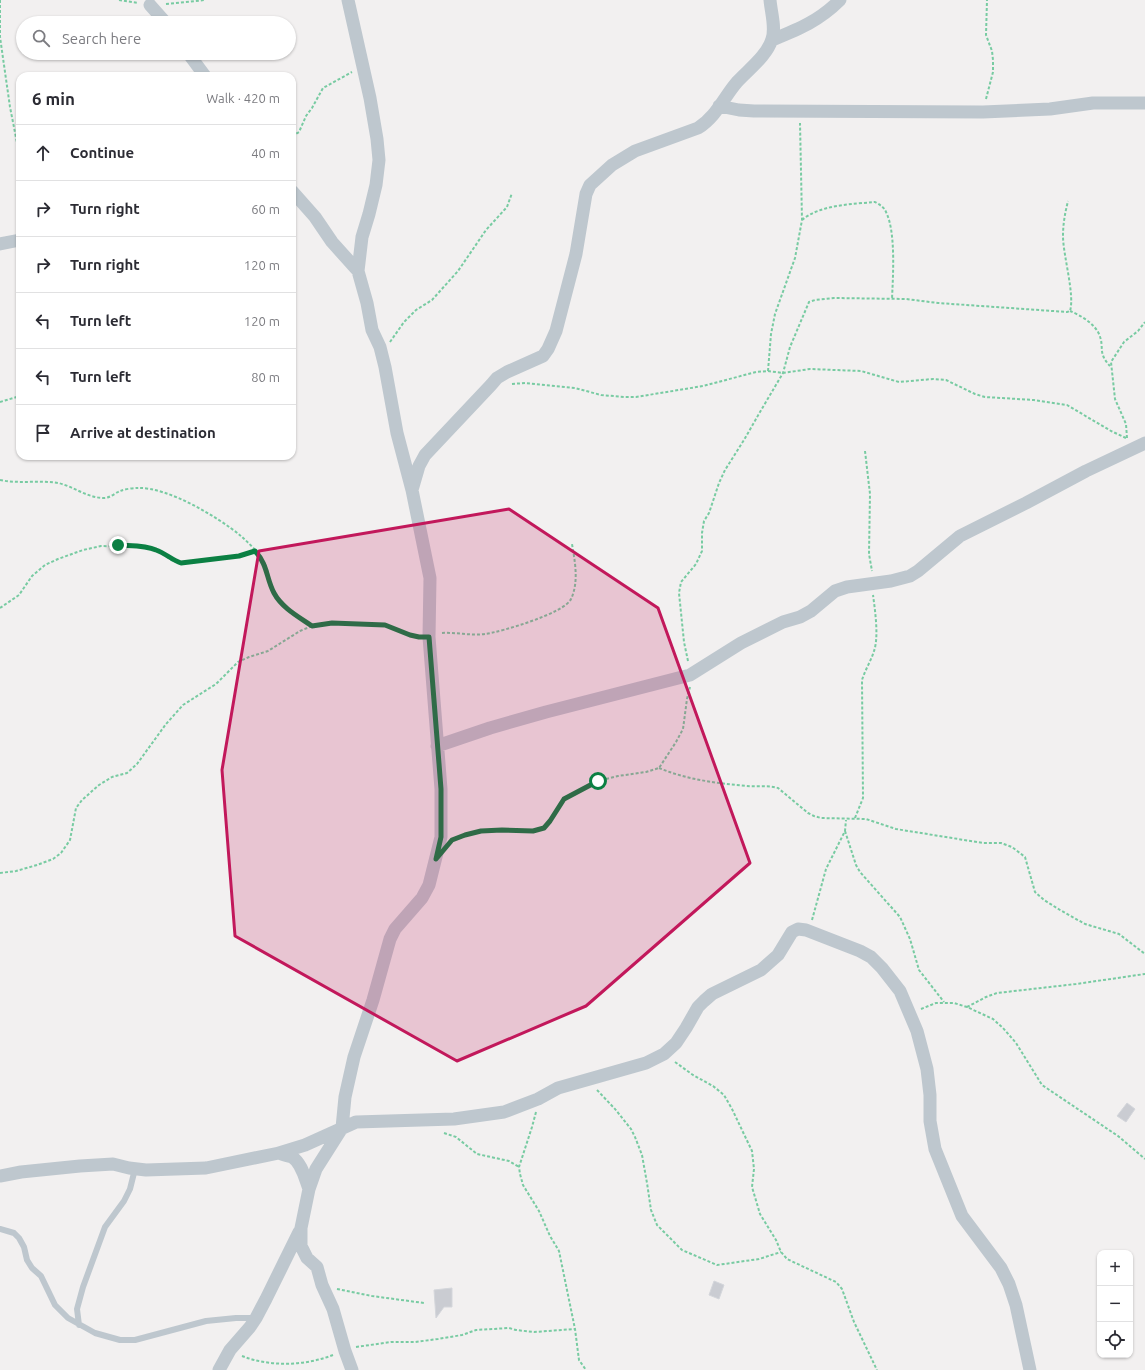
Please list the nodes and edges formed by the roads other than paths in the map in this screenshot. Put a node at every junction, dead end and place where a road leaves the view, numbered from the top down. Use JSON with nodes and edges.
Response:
{"nodes":[{"id":1,"x":348,"y":0,"type":"edge"},
{"id":2,"x":770,"y":0,"type":"edge"},
{"id":3,"x":840,"y":0,"type":"edge"},
{"id":4,"x":150,"y":5,"type":"road end"},
{"id":5,"x":160,"y":16,"type":"edge"},
{"id":6,"x":772,"y":40,"type":"junction"},
{"id":7,"x":193,"y":60,"type":"edge"},
{"id":8,"x":202,"y":72,"type":"edge"},
{"id":9,"x":1145,"y":103,"type":"edge"},
{"id":10,"x":719,"y":106,"type":"junction"},
{"id":11,"x":296,"y":196,"type":"edge"},
{"id":12,"x":16,"y":241,"type":"edge"},
{"id":13,"x":0,"y":244,"type":"edge"},
{"id":14,"x":358,"y":271,"type":"junction"},
{"id":15,"x":1145,"y":443,"type":"edge"},
{"id":16,"x":412,"y":490,"type":"junction"},
{"id":17,"x":437,"y":746,"type":"junction"},
{"id":18,"x":342,"y":1128,"type":"junction"},
{"id":19,"x":279,"y":1153,"type":"junction"},
{"id":20,"x":135,"y":1170,"type":"junction"},
{"id":21,"x":0,"y":1176,"type":"edge"},
{"id":22,"x":309,"y":1189,"type":"junction"},
{"id":23,"x":301,"y":1228,"type":"junction"},
{"id":24,"x":0,"y":1229,"type":"edge"},
{"id":25,"x":256,"y":1318,"type":"junction"},
{"id":26,"x":79,"y":1325,"type":"junction"},
{"id":27,"x":219,"y":1370,"type":"edge"},
{"id":28,"x":352,"y":1370,"type":"edge"},
{"id":29,"x":1030,"y":1370,"type":"edge"}],
"edges":[{"from":1,"to":14,"type":"street"},
{"from":2,"to":6,"type":"street"},
{"from":3,"to":6,"type":"street"},
{"from":4,"to":5,"type":"street"},
{"from":6,"to":10,"type":"street"},
{"from":7,"to":8,"type":"street"},
{"from":9,"to":10,"type":"street"},
{"from":10,"to":16,"type":"street"},
{"from":11,"to":14,"type":"street"},
{"from":12,"to":13,"type":"street"},
{"from":14,"to":16,"type":"street"},
{"from":15,"to":17,"type":"street"},
{"from":16,"to":17,"type":"street"},
{"from":17,"to":18,"type":"street"},
{"from":18,"to":19,"type":"street"},
{"from":18,"to":22,"type":"street"},
{"from":18,"to":29,"type":"street"},
{"from":19,"to":20,"type":"street"},
{"from":19,"to":22,"type":"street"},
{"from":20,"to":21,"type":"street"},
{"from":20,"to":26,"type":"lane"},
{"from":22,"to":23,"type":"street"},
{"from":23,"to":25,"type":"street"},
{"from":23,"to":28,"type":"street"},
{"from":24,"to":26,"type":"lane"},
{"from":25,"to":26,"type":"lane"},
{"from":25,"to":27,"type":"street"}]}
